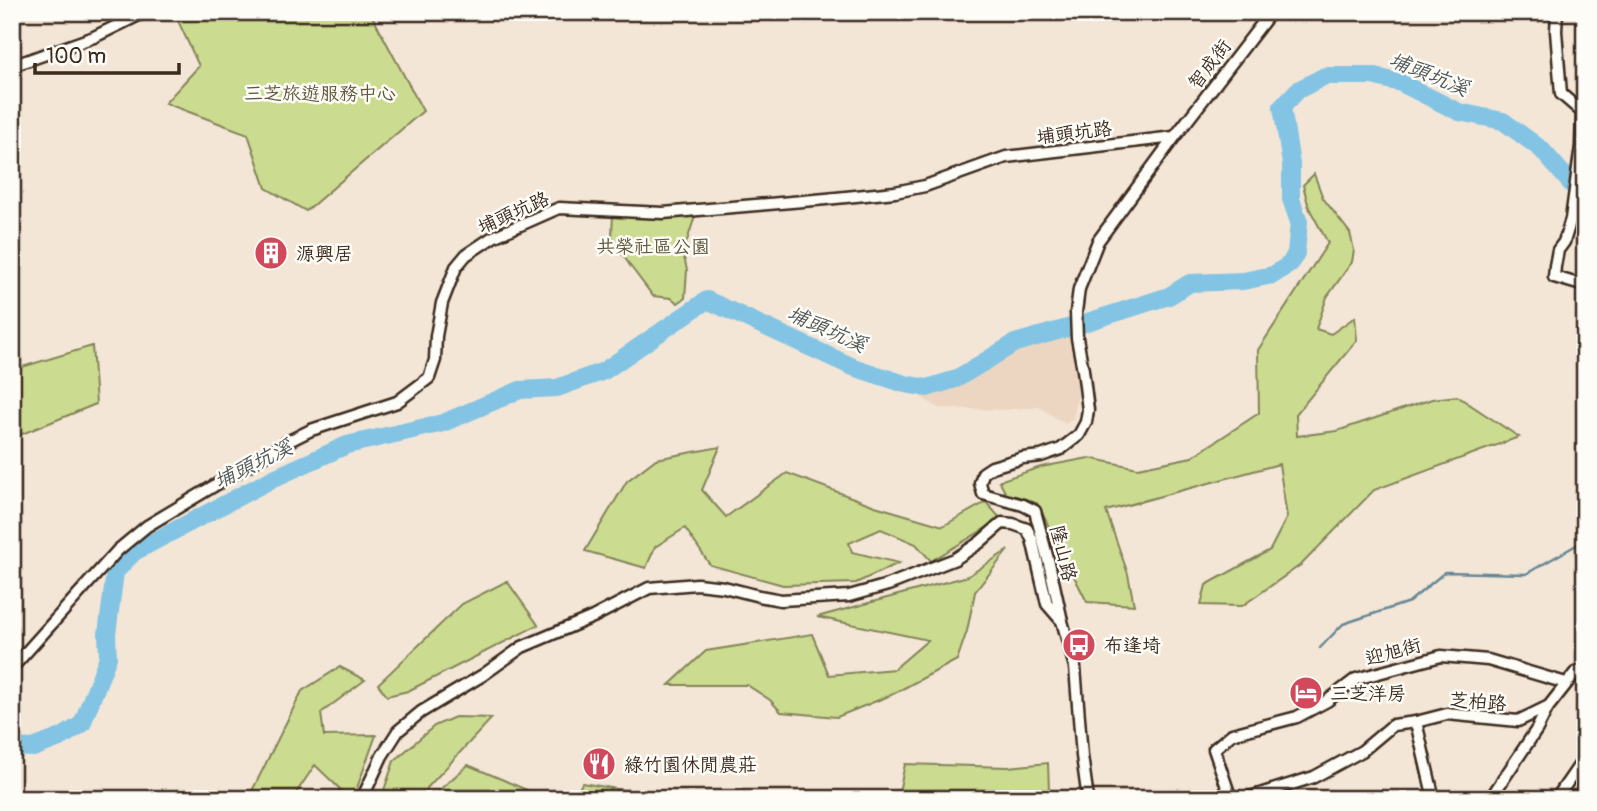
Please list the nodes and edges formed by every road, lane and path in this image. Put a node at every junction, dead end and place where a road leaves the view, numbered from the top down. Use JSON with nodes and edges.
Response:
{"nodes":[{"id":1,"x":145,"y":12,"type":"edge"},
{"id":2,"x":1271,"y":12,"type":"edge"},
{"id":3,"x":1557,"y":12,"type":"edge"},
{"id":4,"x":12,"y":66,"type":"edge"},
{"id":5,"x":1174,"y":138,"type":"junction"},
{"id":6,"x":1585,"y":286,"type":"edge"},
{"id":7,"x":1062,"y":621,"type":"junction"},
{"id":8,"x":12,"y":668,"type":"edge"},
{"id":9,"x":1585,"y":669,"type":"edge"},
{"id":10,"x":1566,"y":682,"type":"junction"},
{"id":11,"x":1549,"y":706,"type":"junction"},
{"id":12,"x":1416,"y":722,"type":"junction"},
{"id":13,"x":1585,"y":757,"type":"edge"},
{"id":14,"x":362,"y":799,"type":"edge"},
{"id":15,"x":1087,"y":799,"type":"edge"},
{"id":16,"x":1231,"y":799,"type":"edge"},
{"id":17,"x":1244,"y":799,"type":"edge"},
{"id":18,"x":1434,"y":799,"type":"edge"},
{"id":19,"x":1490,"y":799,"type":"edge"},
{"id":20,"x":1556,"y":799,"type":"edge"}],
"edges":[{"from":1,"to":4,"type":"street"},
{"from":2,"to":5,"type":"street","name":"智成街"},
{"from":3,"to":6,"type":"street"},
{"from":5,"to":7,"type":"street","name":"隆山路"},
{"from":5,"to":8,"type":"street","name":"埔頭坑路"},
{"from":7,"to":14,"type":"street"},
{"from":7,"to":15,"type":"street","name":"隆山路"},
{"from":9,"to":10,"type":"street","name":"芝柏路"},
{"from":10,"to":11,"type":"street","name":"芝柏路"},
{"from":10,"to":16,"type":"street","name":"迎旭街"},
{"from":11,"to":12,"type":"street","name":"芝柏路"},
{"from":11,"to":19,"type":"street"},
{"from":12,"to":17,"type":"street","name":"芝柏路"},
{"from":12,"to":18,"type":"street"},
{"from":13,"to":20,"type":"street"}]}
